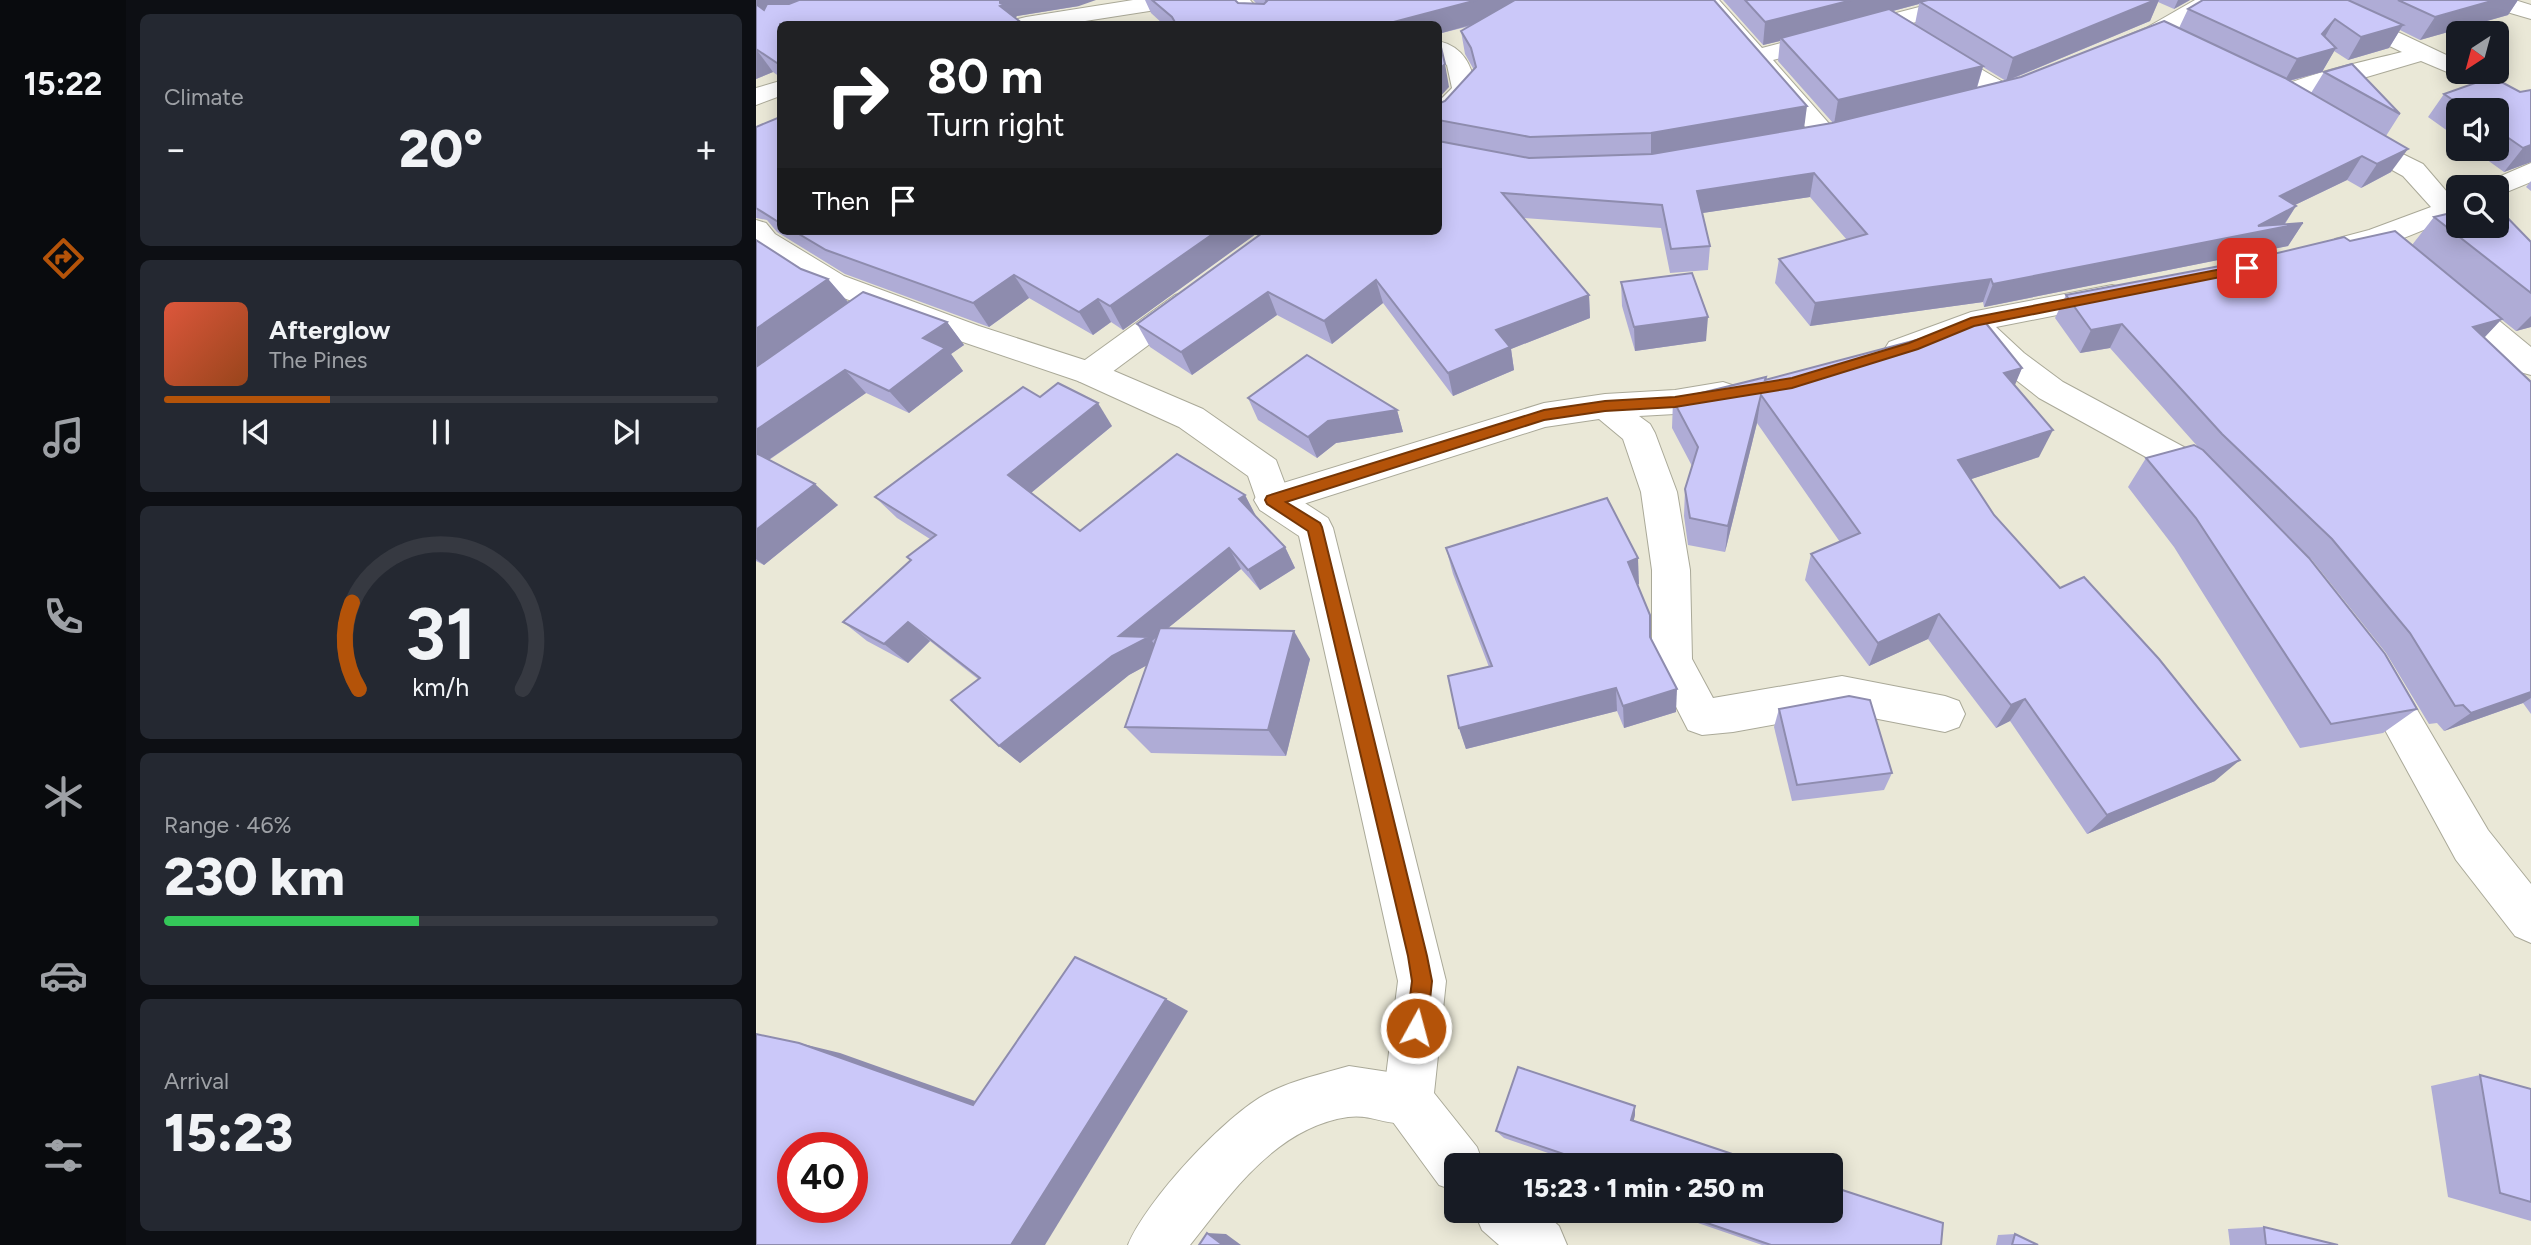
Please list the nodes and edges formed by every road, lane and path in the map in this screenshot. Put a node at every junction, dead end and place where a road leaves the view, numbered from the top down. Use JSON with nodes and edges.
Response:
{"nodes":[{"id":1,"x":1172,"y":0,"type":"edge"},
{"id":2,"x":1238,"y":0,"type":"edge"},
{"id":3,"x":1707,"y":0,"type":"edge"},
{"id":4,"x":1972,"y":0,"type":"edge"},
{"id":5,"x":2211,"y":0,"type":"edge"},
{"id":6,"x":2312,"y":0,"type":"edge"},
{"id":7,"x":2491,"y":0,"type":"edge"},
{"id":8,"x":2531,"y":12,"type":"edge"},
{"id":9,"x":1050,"y":21,"type":"edge"},
{"id":10,"x":1256,"y":21,"type":"edge"},
{"id":11,"x":1888,"y":22,"type":"junction"},
{"id":12,"x":1442,"y":51,"type":"edge"},
{"id":13,"x":2104,"y":53,"type":"edge"},
{"id":14,"x":2424,"y":53,"type":"junction"},
{"id":15,"x":1757,"y":57,"type":"junction"},
{"id":16,"x":2446,"y":64,"type":"edge"},
{"id":17,"x":2029,"y":83,"type":"edge"},
{"id":18,"x":777,"y":89,"type":"edge"},
{"id":19,"x":2004,"y":93,"type":"junction"},
{"id":20,"x":756,"y":97,"type":"edge"},
{"id":21,"x":1966,"y":103,"type":"edge"},
{"id":22,"x":2306,"y":109,"type":"edge"},
{"id":23,"x":1442,"y":113,"type":"edge"},
{"id":24,"x":2330,"y":123,"type":"edge"},
{"id":25,"x":1800,"y":141,"type":"edge"},
{"id":26,"x":2531,"y":171,"type":"edge"},
{"id":27,"x":2509,"y":182,"type":"edge"},
{"id":28,"x":2446,"y":201,"type":"edge"},
{"id":29,"x":2446,"y":213,"type":"edge"},
{"id":30,"x":756,"y":229,"type":"edge"},
{"id":31,"x":2312,"y":253,"type":"edge"},
{"id":32,"x":2429,"y":279,"type":"edge"},
{"id":33,"x":1207,"y":287,"type":"edge"},
{"id":34,"x":2142,"y":289,"type":"edge"},
{"id":35,"x":878,"y":299,"type":"junction"},
{"id":36,"x":1971,"y":322,"type":"junction"},
{"id":37,"x":845,"y":323,"type":"edge"},
{"id":38,"x":1877,"y":357,"type":"edge"},
{"id":39,"x":2531,"y":364,"type":"edge"},
{"id":40,"x":1089,"y":373,"type":"junction"},
{"id":41,"x":1753,"y":389,"type":"edge"},
{"id":42,"x":1605,"y":406,"type":"junction"},
{"id":43,"x":1272,"y":500,"type":"junction"},
{"id":44,"x":2233,"y":507,"type":"edge"},
{"id":45,"x":2354,"y":646,"type":"edge"},
{"id":46,"x":1945,"y":713,"type":"dead end"},
{"id":47,"x":2531,"y":920,"type":"edge"},
{"id":48,"x":1408,"y":1100,"type":"junction"},
{"id":49,"x":1448,"y":1153,"type":"edge"},
{"id":50,"x":1515,"y":1223,"type":"edge"},
{"id":51,"x":1155,"y":1245,"type":"edge"},
{"id":52,"x":1540,"y":1245,"type":"edge"}],
"edges":[{"from":1,"to":9,"type":"street"},
{"from":2,"to":10,"type":"street"},
{"from":3,"to":15,"type":"street"},
{"from":4,"to":11,"type":"street"},
{"from":5,"to":13,"type":"street"},
{"from":6,"to":14,"type":"street"},
{"from":7,"to":8,"type":"street"},
{"from":11,"to":15,"type":"street"},
{"from":11,"to":19,"type":"street"},
{"from":12,"to":23,"type":"street"},
{"from":14,"to":16,"type":"street"},
{"from":14,"to":22,"type":"street"},
{"from":15,"to":25,"type":"street"},
{"from":17,"to":19,"type":"street"},
{"from":18,"to":20,"type":"street"},
{"from":19,"to":21,"type":"street"},
{"from":24,"to":28,"type":"street"},
{"from":26,"to":27,"type":"street"},
{"from":29,"to":31,"type":"street"},
{"from":30,"to":35,"type":"street"},
{"from":32,"to":39,"type":"street"},
{"from":33,"to":40,"type":"street"},
{"from":34,"to":36,"type":"street"},
{"from":35,"to":37,"type":"street"},
{"from":35,"to":40,"type":"street"},
{"from":36,"to":38,"type":"street"},
{"from":36,"to":44,"type":"street"},
{"from":40,"to":43,"type":"street"},
{"from":41,"to":42,"type":"street"},
{"from":42,"to":43,"type":"street"},
{"from":42,"to":46,"type":"street"},
{"from":43,"to":48,"type":"street"},
{"from":45,"to":47,"type":"street"},
{"from":48,"to":49,"type":"street"},
{"from":48,"to":51,"type":"street"},
{"from":50,"to":52,"type":"street"}]}
